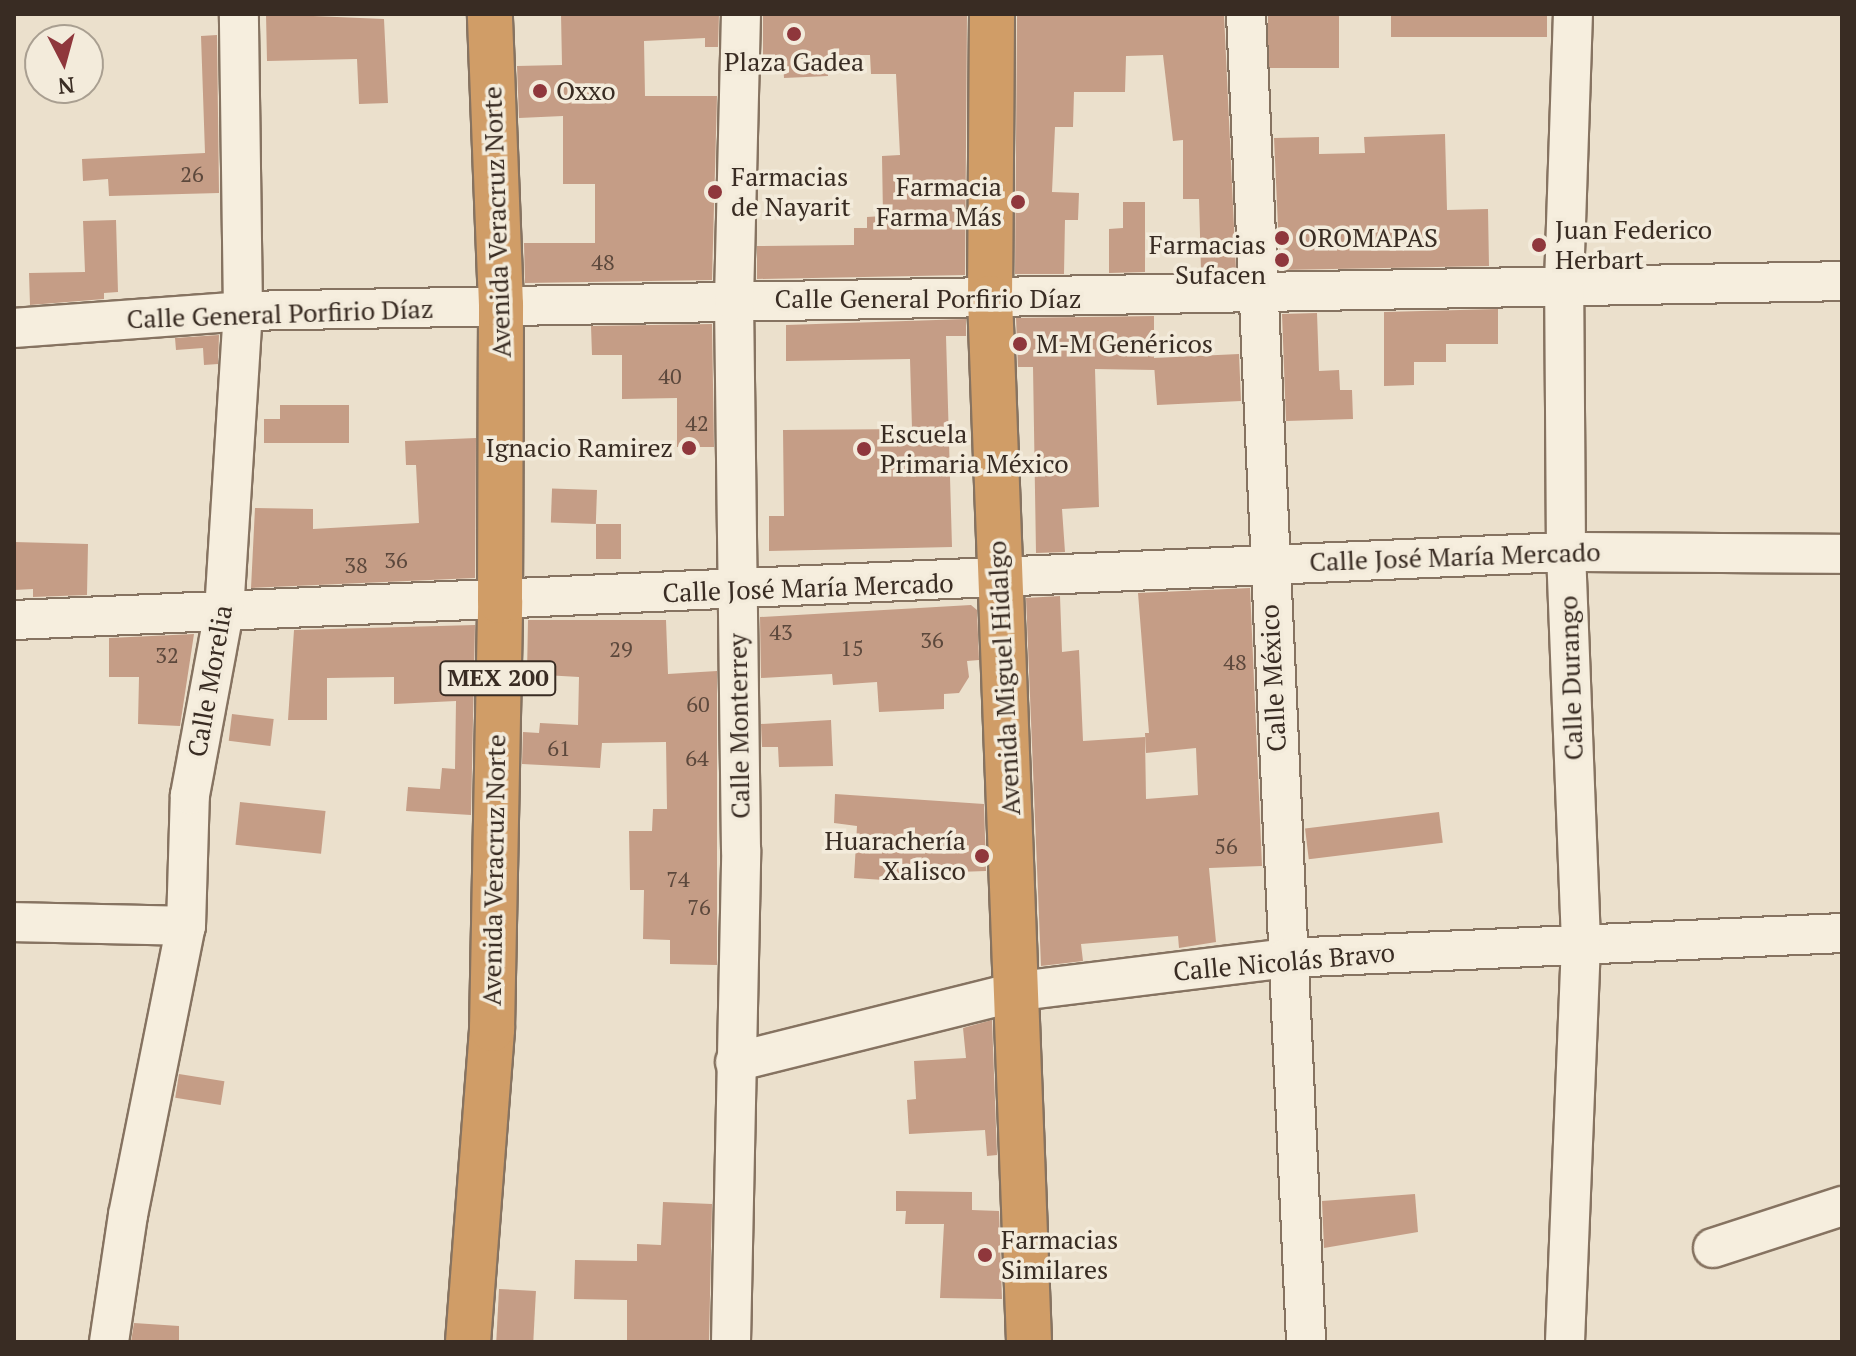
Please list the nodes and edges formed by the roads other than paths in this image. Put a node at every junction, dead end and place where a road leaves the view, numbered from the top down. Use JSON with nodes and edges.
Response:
{"nodes":[{"id":1,"x":239,"y":14,"type":"edge"},
{"id":2,"x":490,"y":14,"type":"edge"},
{"id":3,"x":741,"y":14,"type":"edge"},
{"id":4,"x":992,"y":14,"type":"edge"},
{"id":5,"x":1246,"y":14,"type":"edge"},
{"id":6,"x":1573,"y":14,"type":"edge"},
{"id":7,"x":1842,"y":281,"type":"edge"},
{"id":8,"x":1564,"y":284,"type":"junction"},
{"id":9,"x":1256,"y":293,"type":"junction"},
{"id":10,"x":990,"y":298,"type":"junction"},
{"id":11,"x":734,"y":300,"type":"junction"},
{"id":12,"x":501,"y":305,"type":"junction"},
{"id":13,"x":243,"y":311,"type":"junction"},
{"id":14,"x":14,"y":328,"type":"edge"},
{"id":15,"x":1566,"y":552,"type":"junction"},
{"id":16,"x":1842,"y":554,"type":"edge"},
{"id":17,"x":1268,"y":563,"type":"junction"},
{"id":18,"x":998,"y":579,"type":"junction"},
{"id":19,"x":738,"y":590,"type":"junction"},
{"id":20,"x":500,"y":601,"type":"junction"},
{"id":21,"x":224,"y":612,"type":"junction"},
{"id":22,"x":14,"y":620,"type":"edge"},
{"id":23,"x":14,"y":922,"type":"edge"},
{"id":24,"x":186,"y":926,"type":"junction"},
{"id":25,"x":1842,"y":933,"type":"edge"},
{"id":26,"x":1581,"y":942,"type":"junction"},
{"id":27,"x":1286,"y":958,"type":"junction"},
{"id":28,"x":1019,"y":991,"type":"junction"},
{"id":29,"x":735,"y":1062,"type":"junction"},
{"id":30,"x":1842,"y":1206,"type":"edge"},
{"id":31,"x":1713,"y":1248,"type":"dead end"},
{"id":32,"x":109,"y":1342,"type":"edge"},
{"id":33,"x":468,"y":1342,"type":"edge"},
{"id":34,"x":731,"y":1342,"type":"edge"},
{"id":35,"x":1029,"y":1342,"type":"edge"},
{"id":36,"x":1306,"y":1342,"type":"edge"},
{"id":37,"x":1565,"y":1342,"type":"edge"}],
"edges":[{"from":1,"to":13,"type":"street","name":"Calle Morelia"},
{"from":2,"to":12,"type":"highway","name":"Avenida Veracruz Norte","number":"MEX 200"},
{"from":3,"to":11,"type":"street","name":"Calle Monterrey"},
{"from":4,"to":10,"type":"highway","name":"Avenida Miguel Hidalgo"},
{"from":5,"to":9,"type":"street","name":"Calle México"},
{"from":6,"to":8,"type":"street","name":"Calle Durango"},
{"from":7,"to":8,"type":"street","name":"Calle General Porfirio Díaz"},
{"from":8,"to":9,"type":"street","name":"Calle General Porfirio Díaz"},
{"from":8,"to":15,"type":"street","name":"Calle Durango"},
{"from":9,"to":10,"type":"street","name":"Calle General Porfirio Díaz"},
{"from":9,"to":17,"type":"street","name":"Calle México"},
{"from":10,"to":11,"type":"street","name":"Calle General Porfirio Díaz"},
{"from":10,"to":18,"type":"highway","name":"Avenida Miguel Hidalgo"},
{"from":11,"to":12,"type":"street","name":"Calle General Porfirio Díaz"},
{"from":11,"to":19,"type":"street","name":"Calle Monterrey"},
{"from":12,"to":13,"type":"street","name":"Calle General Porfirio Díaz"},
{"from":12,"to":20,"type":"highway","name":"Avenida Veracruz Norte","number":"MEX 200"},
{"from":13,"to":14,"type":"street","name":"Calle General Porfirio Díaz"},
{"from":13,"to":21,"type":"street","name":"Calle Morelia"},
{"from":15,"to":16,"type":"street","name":"Calle José María Mercado"},
{"from":15,"to":17,"type":"street","name":"Calle José María Mercado"},
{"from":15,"to":26,"type":"street","name":"Calle Durango"},
{"from":17,"to":18,"type":"street","name":"Calle José María Mercado"},
{"from":17,"to":27,"type":"street","name":"Calle México"},
{"from":18,"to":19,"type":"street","name":"Calle José María Mercado"},
{"from":18,"to":28,"type":"highway","name":"Avenida Miguel Hidalgo"},
{"from":19,"to":20,"type":"street","name":"Calle José María Mercado"},
{"from":19,"to":29,"type":"street","name":"Calle Monterrey"},
{"from":20,"to":21,"type":"street","name":"Calle José María Mercado"},
{"from":20,"to":33,"type":"highway","name":"Avenida Veracruz Norte","number":"MEX 200"},
{"from":21,"to":22,"type":"street","name":"Calle José María Mercado"},
{"from":21,"to":24,"type":"street","name":"Calle Morelia"},
{"from":23,"to":24,"type":"street"},
{"from":24,"to":32,"type":"street","name":"Calle Morelia"},
{"from":25,"to":26,"type":"street","name":"Calle Nicolás Bravo"},
{"from":26,"to":27,"type":"street","name":"Calle Nicolás Bravo"},
{"from":26,"to":37,"type":"street","name":"Calle Durango"},
{"from":27,"to":28,"type":"street","name":"Calle Nicolás Bravo"},
{"from":27,"to":36,"type":"street","name":"Calle México"},
{"from":28,"to":29,"type":"street","name":"Calle Nicolás Bravo"},
{"from":28,"to":35,"type":"highway","name":"Avenida Miguel Hidalgo"},
{"from":29,"to":34,"type":"street","name":"Calle Monterrey"},
{"from":30,"to":31,"type":"street"}]}
